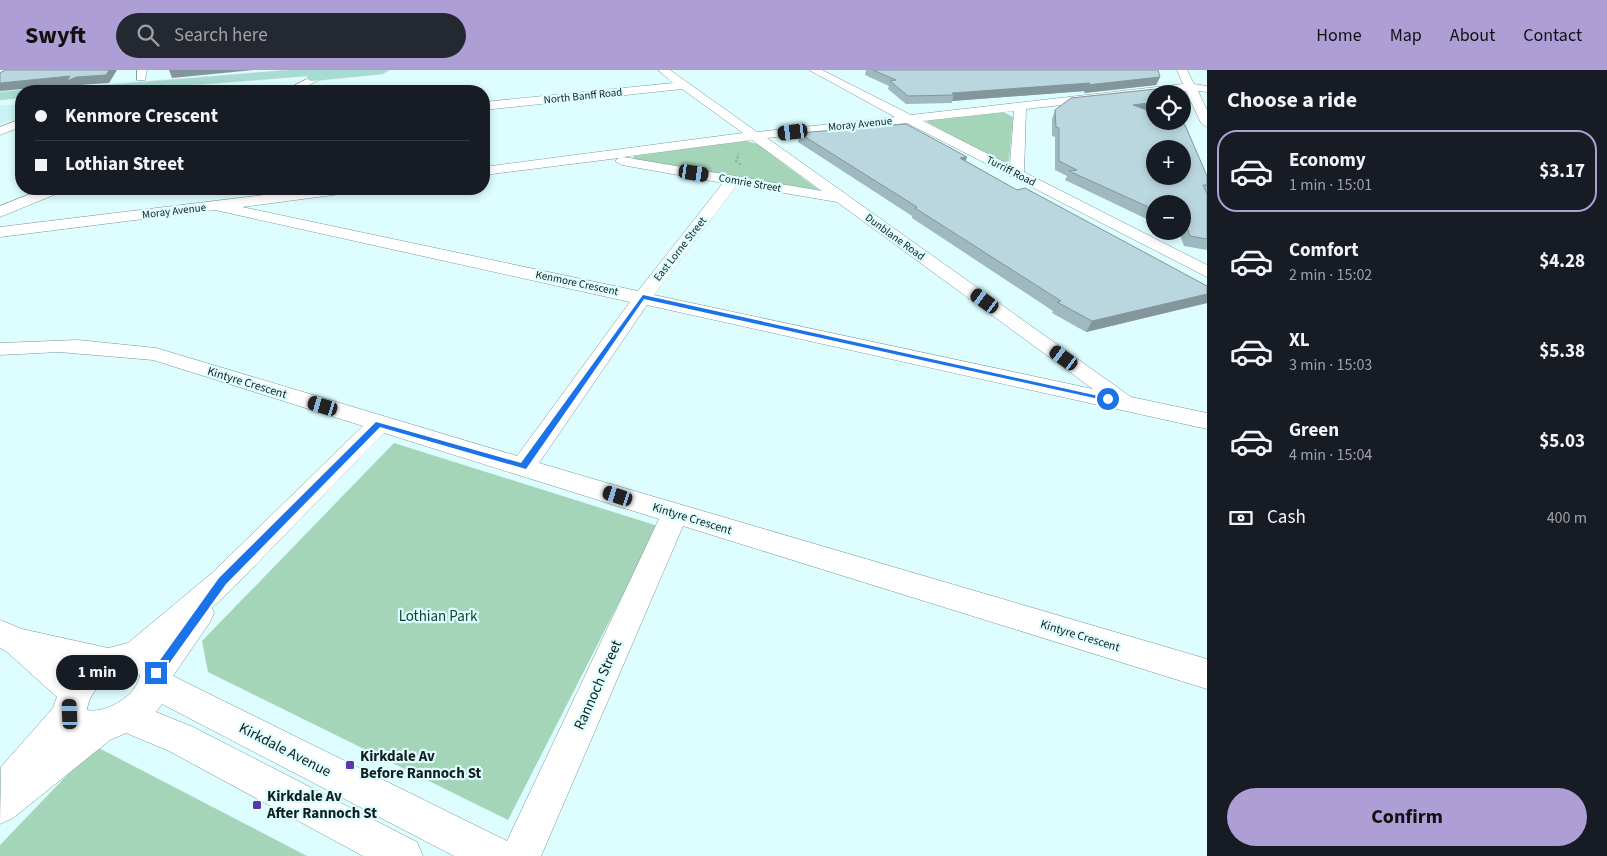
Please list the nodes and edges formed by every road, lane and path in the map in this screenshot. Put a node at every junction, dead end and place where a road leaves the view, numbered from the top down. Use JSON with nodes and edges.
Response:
{"nodes":[{"id":1,"x":331,"y":70,"type":"edge"},
{"id":2,"x":383,"y":70,"type":"edge"},
{"id":3,"x":663,"y":70,"type":"edge"},
{"id":4,"x":839,"y":70,"type":"edge"},
{"id":5,"x":1182,"y":70,"type":"edge"},
{"id":6,"x":816,"y":71,"type":"edge"},
{"id":7,"x":319,"y":76,"type":"junction"},
{"id":8,"x":162,"y":85,"type":"edge"},
{"id":9,"x":218,"y":85,"type":"edge"},
{"id":10,"x":286,"y":85,"type":"edge"},
{"id":11,"x":304,"y":85,"type":"joint"},
{"id":12,"x":683,"y":85,"type":"junction"},
{"id":13,"x":1189,"y":85,"type":"edge"},
{"id":14,"x":1191,"y":88,"type":"edge"},
{"id":15,"x":1207,"y":89,"type":"edge"},
{"id":16,"x":1191,"y":90,"type":"edge"},
{"id":17,"x":1146,"y":93,"type":"edge"},
{"id":18,"x":15,"y":95,"type":"edge"},
{"id":19,"x":0,"y":96,"type":"edge"},
{"id":20,"x":15,"y":100,"type":"edge"},
{"id":21,"x":0,"y":101,"type":"edge"},
{"id":22,"x":490,"y":105,"type":"edge"},
{"id":23,"x":1020,"y":106,"type":"junction"},
{"id":24,"x":911,"y":118,"type":"junction"},
{"id":25,"x":1207,"y":123,"type":"edge"},
{"id":26,"x":15,"y":126,"type":"edge"},
{"id":27,"x":0,"y":132,"type":"edge"},
{"id":28,"x":746,"y":137,"type":"junction"},
{"id":29,"x":597,"y":157,"type":"junction"},
{"id":30,"x":490,"y":170,"type":"edge"},
{"id":31,"x":1017,"y":174,"type":"junction"},
{"id":32,"x":741,"y":181,"type":"junction"},
{"id":33,"x":41,"y":195,"type":"edge"},
{"id":34,"x":298,"y":195,"type":"edge"},
{"id":35,"x":315,"y":195,"type":"edge"},
{"id":36,"x":842,"y":199,"type":"junction"},
{"id":37,"x":217,"y":206,"type":"junction"},
{"id":38,"x":0,"y":212,"type":"edge"},
{"id":39,"x":298,"y":223,"type":"junction"},
{"id":40,"x":0,"y":232,"type":"edge"},
{"id":41,"x":1207,"y":272,"type":"edge"},
{"id":42,"x":643,"y":297,"type":"junction"},
{"id":43,"x":0,"y":349,"type":"edge"},
{"id":44,"x":1128,"y":403,"type":"junction"},
{"id":45,"x":1207,"y":421,"type":"edge"},
{"id":46,"x":379,"y":424,"type":"junction"},
{"id":47,"x":523,"y":467,"type":"junction"},
{"id":48,"x":675,"y":514,"type":"junction"},
{"id":49,"x":9,"y":637,"type":"edge"},
{"id":50,"x":139,"y":669,"type":"junction"},
{"id":51,"x":1207,"y":674,"type":"edge"},
{"id":52,"x":92,"y":712,"type":"junction"},
{"id":53,"x":0,"y":797,"type":"edge"},
{"id":54,"x":0,"y":805,"type":"edge"},
{"id":55,"x":404,"y":856,"type":"edge"},
{"id":56,"x":495,"y":856,"type":"edge"},
{"id":57,"x":521,"y":856,"type":"edge"}],
"edges":[{"from":1,"to":8,"type":"main road"},
{"from":2,"to":7,"type":"main road"},
{"from":3,"to":12,"type":"street","name":"Dunblane Road"},
{"from":4,"to":6,"type":"street"},
{"from":5,"to":13,"type":"street"},
{"from":6,"to":24,"type":"street","name":"Turriff Road"},
{"from":7,"to":9,"type":"main road"},
{"from":7,"to":11,"type":"street"},
{"from":10,"to":11,"type":"street"},
{"from":12,"to":22,"type":"street","name":"North Banff Road"},
{"from":12,"to":28,"type":"street","name":"Dunblane Road"},
{"from":14,"to":15,"type":"street","name":"Moray Avenue"},
{"from":16,"to":25,"type":"street"},
{"from":17,"to":23,"type":"street","name":"Moray Avenue"},
{"from":18,"to":19,"type":"main road"},
{"from":20,"to":21,"type":"main road"},
{"from":23,"to":24,"type":"street","name":"Moray Avenue"},
{"from":23,"to":31,"type":"street"},
{"from":24,"to":28,"type":"street","name":"Moray Avenue"},
{"from":24,"to":31,"type":"street","name":"Turriff Road"},
{"from":26,"to":27,"type":"street"},
{"from":28,"to":29,"type":"street","name":"Moray Avenue"},
{"from":28,"to":32,"type":"path"},
{"from":28,"to":36,"type":"street","name":"Dunblane Road"},
{"from":29,"to":30,"type":"street","name":"Moray Avenue"},
{"from":29,"to":32,"type":"street","name":"Comrie Street"},
{"from":31,"to":41,"type":"street","name":"Turriff Road"},
{"from":32,"to":36,"type":"street","name":"Comrie Street"},
{"from":32,"to":42,"type":"street","name":"East Lorne Street"},
{"from":33,"to":38,"type":"street"},
{"from":34,"to":37,"type":"street","name":"Moray Avenue"},
{"from":35,"to":39,"type":"street"},
{"from":36,"to":44,"type":"street","name":"Dunblane Road"},
{"from":37,"to":39,"type":"street","name":"Kenmore Crescent"},
{"from":37,"to":40,"type":"street","name":"Moray Avenue"},
{"from":39,"to":42,"type":"street","name":"Kenmore Crescent"},
{"from":42,"to":44,"type":"street","name":"Kenmore Crescent"},
{"from":42,"to":47,"type":"street","name":"East Lorne Street"},
{"from":43,"to":46,"type":"street","name":"Kintyre Crescent"},
{"from":44,"to":45,"type":"street","name":"Kenmore Crescent"},
{"from":46,"to":47,"type":"street","name":"Kintyre Crescent"},
{"from":46,"to":50,"type":"street"},
{"from":47,"to":48,"type":"street","name":"Kintyre Crescent"},
{"from":48,"to":51,"type":"street","name":"Kintyre Crescent"},
{"from":48,"to":57,"type":"street","name":"Rannoch Street"},
{"from":49,"to":50,"type":"street","name":"Kirkdale Avenue"},
{"from":49,"to":52,"type":"street","name":"Kirkdale Avenue"},
{"from":50,"to":52,"type":"street"},
{"from":50,"to":52,"type":"street"},
{"from":50,"to":56,"type":"street","name":"Kirkdale Avenue"},
{"from":52,"to":53,"type":"street"},
{"from":52,"to":54,"type":"street"},
{"from":52,"to":55,"type":"street","name":"Kirkdale Avenue"}]}
